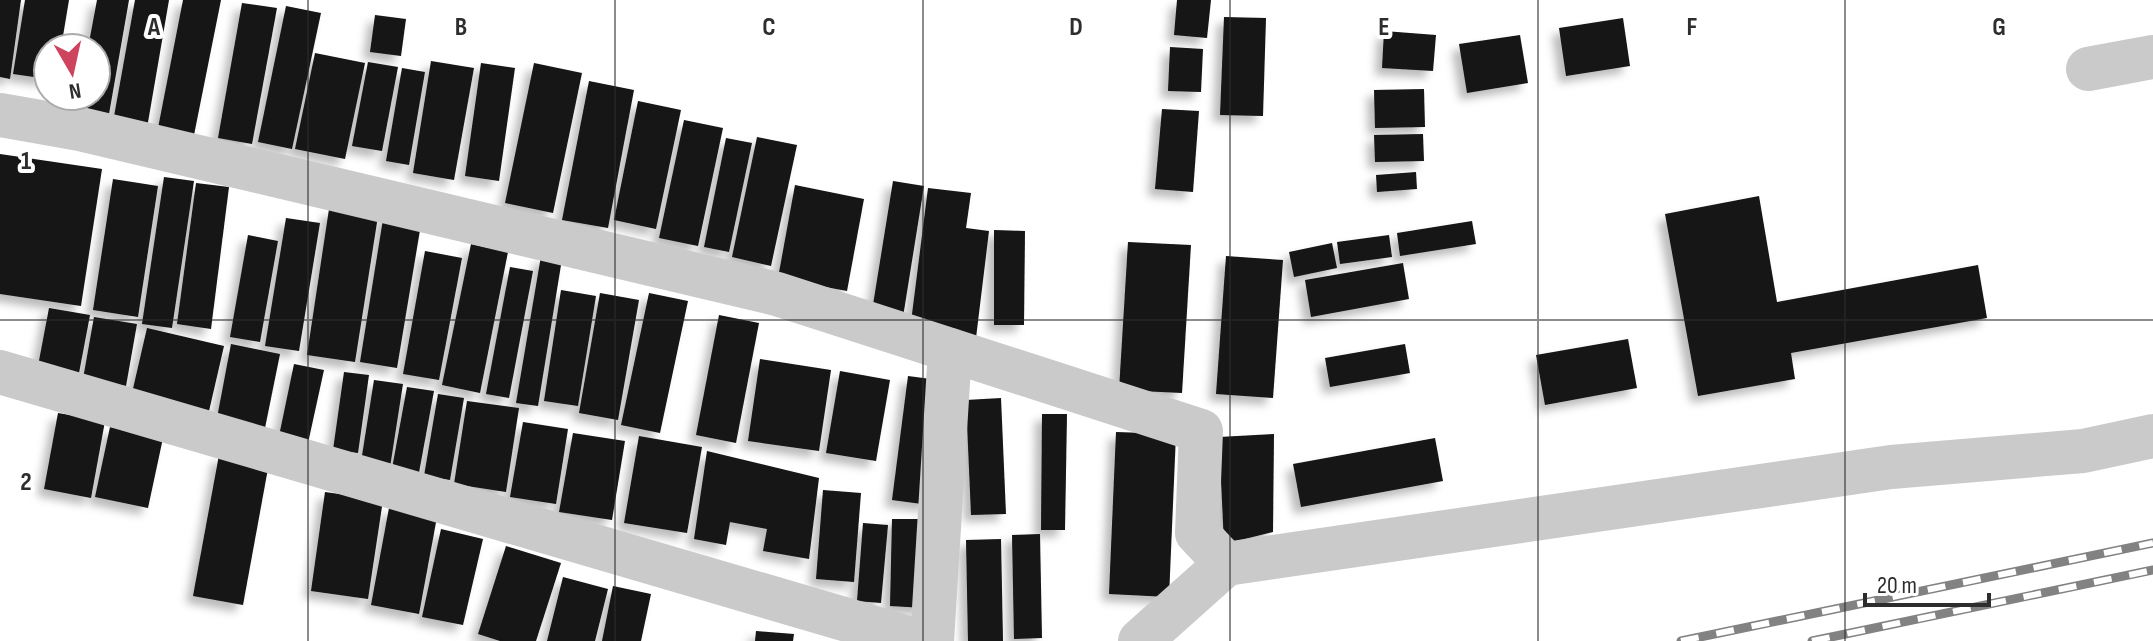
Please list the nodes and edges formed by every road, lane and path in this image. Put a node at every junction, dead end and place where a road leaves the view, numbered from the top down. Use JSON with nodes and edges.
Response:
{"nodes":[{"id":1,"x":2153,"y":57,"type":"edge"},
{"id":2,"x":2088,"y":69,"type":"dead end"},
{"id":3,"x":0,"y":115,"type":"edge"},
{"id":4,"x":950,"y":350,"type":"junction"},
{"id":5,"x":0,"y":372,"type":"edge"},
{"id":6,"x":2153,"y":436,"type":"edge"},
{"id":7,"x":1226,"y":564,"type":"junction"},
{"id":8,"x":919,"y":641,"type":"edge"},
{"id":9,"x":932,"y":641,"type":"edge"},
{"id":10,"x":1140,"y":641,"type":"edge"}],
"edges":[{"from":1,"to":2,"type":"street"},
{"from":3,"to":4,"type":"street"},
{"from":4,"to":7,"type":"street"},
{"from":4,"to":9,"type":"street"},
{"from":5,"to":8,"type":"street"},
{"from":6,"to":7,"type":"street"},
{"from":7,"to":10,"type":"street"}]}
